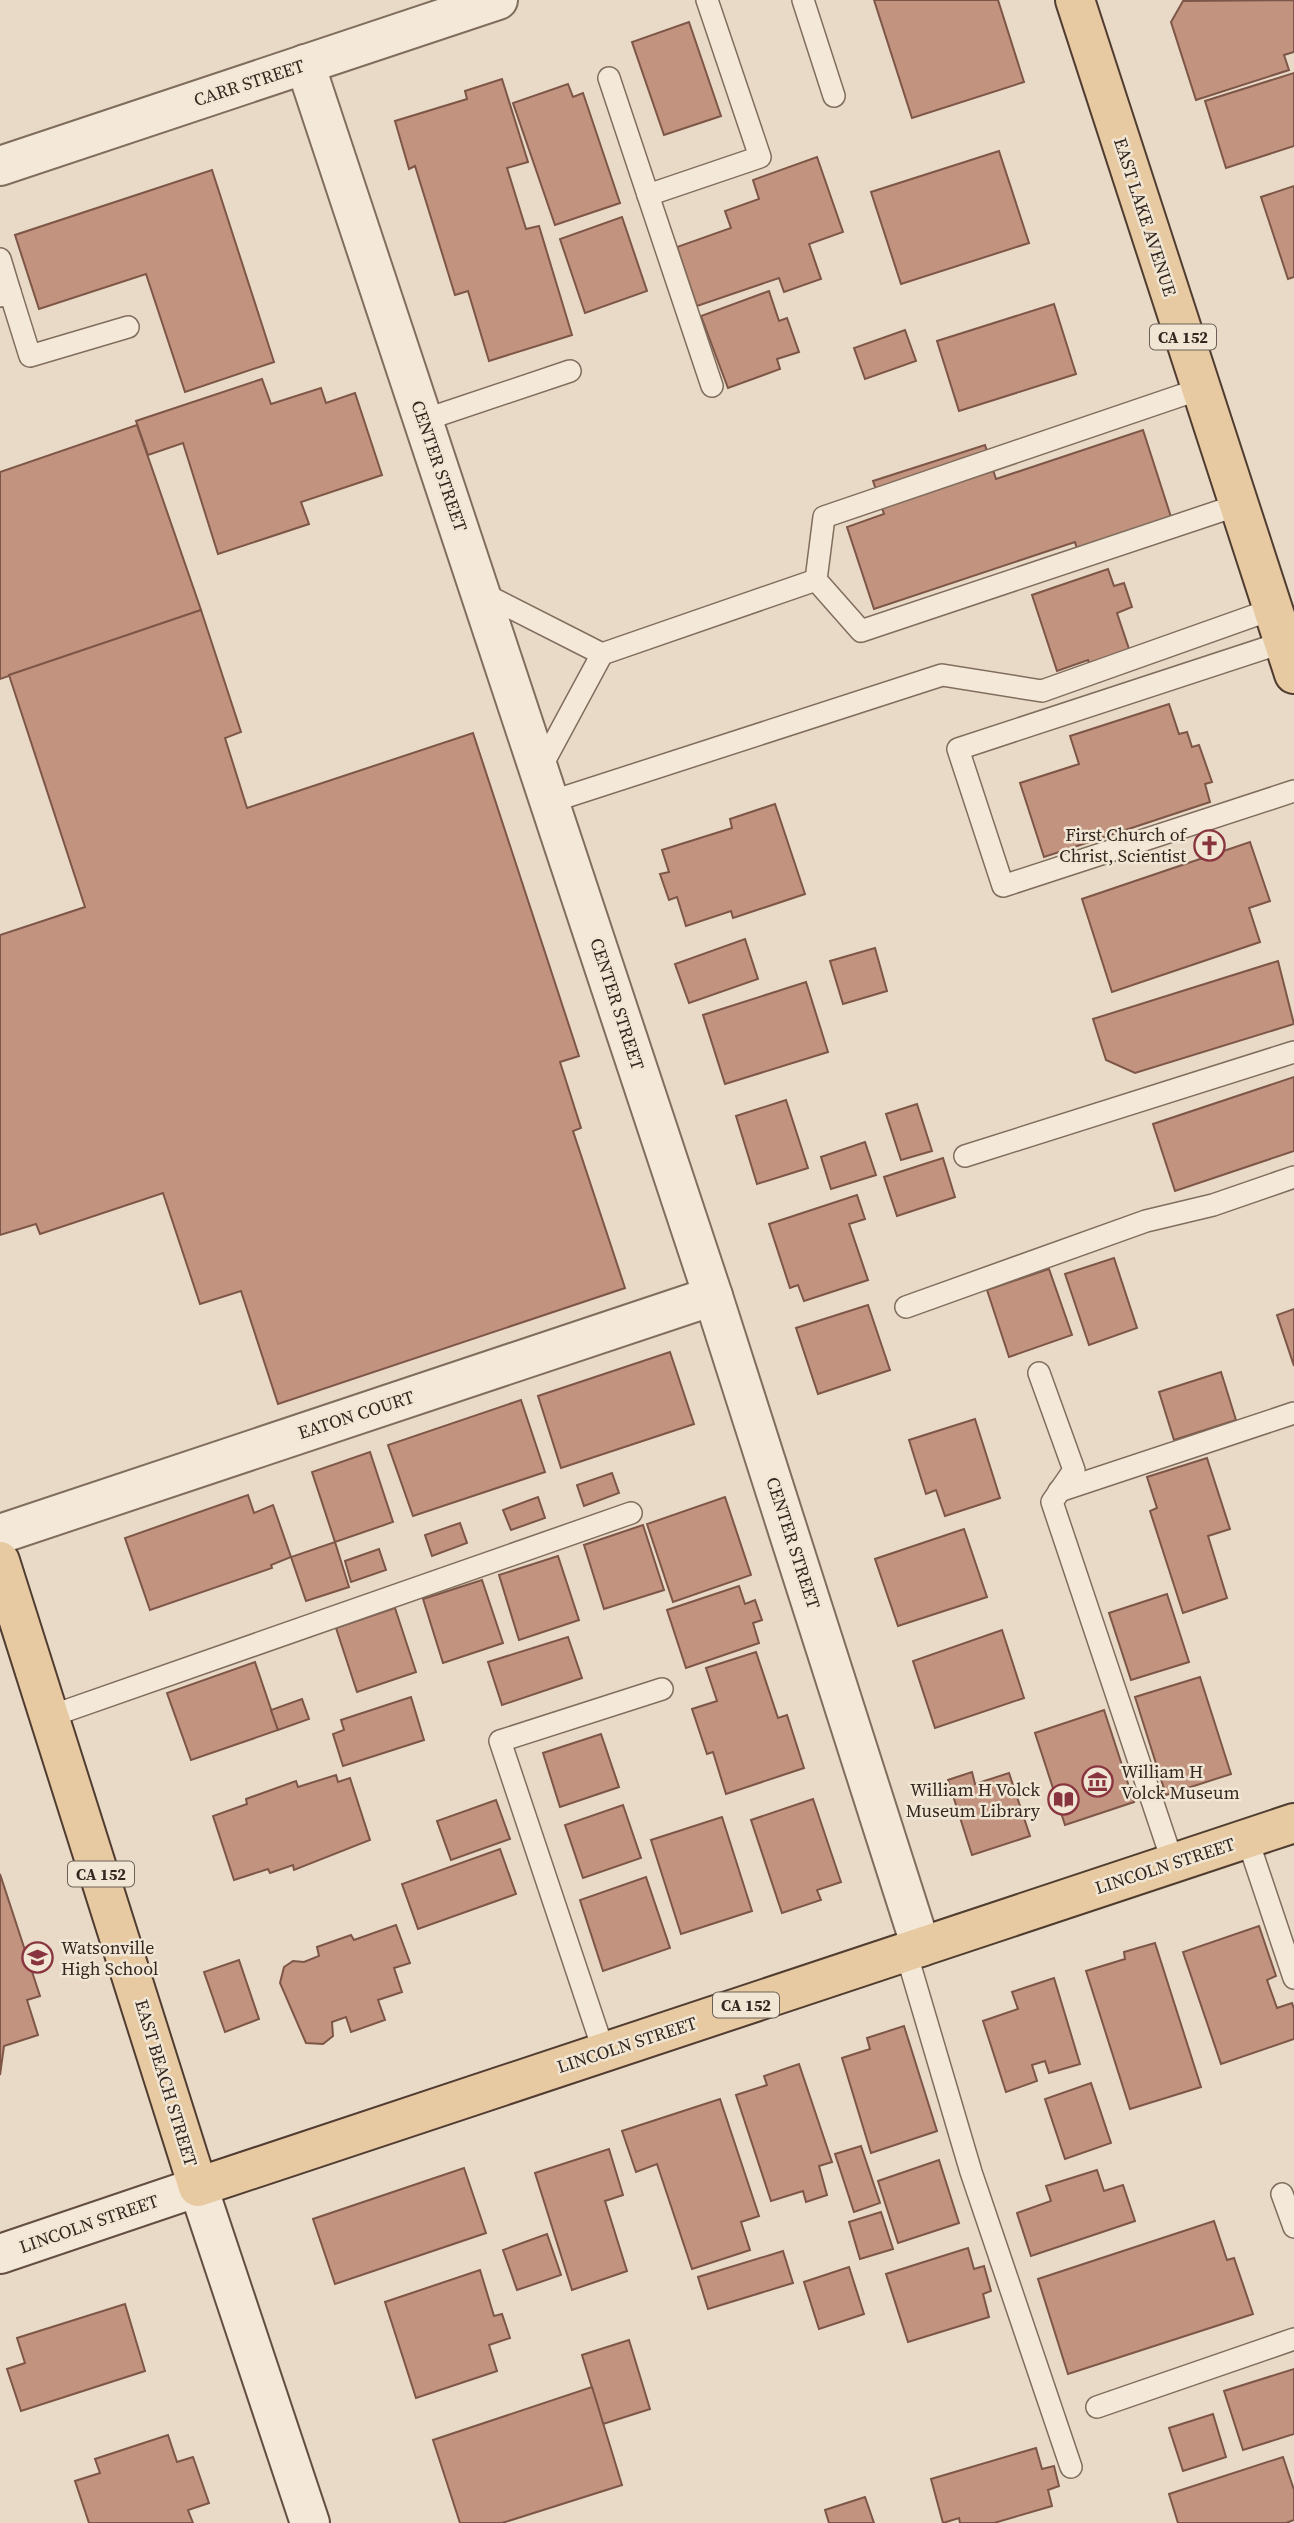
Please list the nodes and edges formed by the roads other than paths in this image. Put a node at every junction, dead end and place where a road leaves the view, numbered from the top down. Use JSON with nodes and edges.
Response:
{"nodes":[{"id":1,"x":498,"y":0,"type":"edge"},
{"id":2,"x":707,"y":0,"type":"edge"},
{"id":3,"x":803,"y":0,"type":"edge"},
{"id":4,"x":1075,"y":0,"type":"edge"},
{"id":5,"x":305,"y":64,"type":"junction"},
{"id":6,"x":609,"y":78,"type":"dead end"},
{"id":7,"x":834,"y":96,"type":"dead end"},
{"id":8,"x":0,"y":166,"type":"edge"},
{"id":9,"x":648,"y":195,"type":"junction"},
{"id":10,"x":0,"y":259,"type":"edge"},
{"id":11,"x":5,"y":294,"type":"edge"},
{"id":12,"x":128,"y":327,"type":"dead end"},
{"id":13,"x":570,"y":371,"type":"dead end"},
{"id":14,"x":712,"y":386,"type":"dead end"},
{"id":15,"x":1200,"y":389,"type":"junction"},
{"id":16,"x":424,"y":420,"type":"junction"},
{"id":17,"x":1238,"y":505,"type":"junction"},
{"id":18,"x":816,"y":580,"type":"junction"},
{"id":19,"x":482,"y":593,"type":"junction"},
{"id":20,"x":1284,"y":642,"type":"edge"},
{"id":21,"x":603,"y":654,"type":"junction"},
{"id":22,"x":545,"y":785,"type":"junction"},
{"id":23,"x":1294,"y":791,"type":"edge"},
{"id":24,"x":1294,"y":1052,"type":"edge"},
{"id":25,"x":965,"y":1156,"type":"dead end"},
{"id":26,"x":1294,"y":1177,"type":"edge"},
{"id":27,"x":713,"y":1296,"type":"junction"},
{"id":28,"x":906,"y":1307,"type":"dead end"},
{"id":29,"x":1039,"y":1373,"type":"dead end"},
{"id":30,"x":1294,"y":1413,"type":"edge"},
{"id":31,"x":1059,"y":1491,"type":"junction"},
{"id":32,"x":631,"y":1513,"type":"dead end"},
{"id":33,"x":0,"y":1534,"type":"edge"},
{"id":34,"x":0,"y":1561,"type":"edge"},
{"id":35,"x":662,"y":1689,"type":"dead end"},
{"id":36,"x":51,"y":1716,"type":"junction"},
{"id":37,"x":1294,"y":1823,"type":"edge"},
{"id":38,"x":1247,"y":1839,"type":"junction"},
{"id":39,"x":1174,"y":1863,"type":"junction"},
{"id":40,"x":914,"y":1950,"type":"junction"},
{"id":41,"x":1294,"y":1978,"type":"edge"},
{"id":42,"x":604,"y":2052,"type":"junction"},
{"id":43,"x":198,"y":2187,"type":"junction"},
{"id":44,"x":1282,"y":2194,"type":"dead end"},
{"id":45,"x":1294,"y":2227,"type":"edge"},
{"id":46,"x":0,"y":2254,"type":"edge"},
{"id":47,"x":1294,"y":2339,"type":"edge"},
{"id":48,"x":1097,"y":2407,"type":"dead end"},
{"id":49,"x":1071,"y":2467,"type":"dead end"},
{"id":50,"x":310,"y":2523,"type":"edge"}],
"edges":[{"from":1,"to":5,"type":"street","name":"CARR STREET"},
{"from":2,"to":9,"type":"lane"},
{"from":3,"to":7,"type":"lane"},
{"from":4,"to":15,"type":"main road","name":"EAST LAKE AVENUE","number":"CA 152"},
{"from":5,"to":8,"type":"street","name":"CARR STREET"},
{"from":5,"to":16,"type":"street","name":"CENTER STREET"},
{"from":6,"to":9,"type":"lane"},
{"from":9,"to":14,"type":"lane"},
{"from":10,"to":11,"type":"lane"},
{"from":11,"to":12,"type":"lane"},
{"from":13,"to":16,"type":"lane"},
{"from":15,"to":17,"type":"main road","name":"EAST LAKE AVENUE","number":"CA 152"},
{"from":15,"to":18,"type":"lane"},
{"from":16,"to":19,"type":"street","name":"CENTER STREET"},
{"from":17,"to":18,"type":"lane"},
{"from":17,"to":20,"type":"main road","name":"EAST LAKE AVENUE","number":"CA 152"},
{"from":18,"to":21,"type":"lane"},
{"from":19,"to":21,"type":"lane"},
{"from":19,"to":22,"type":"street","name":"CENTER STREET"},
{"from":20,"to":22,"type":"lane"},
{"from":20,"to":23,"type":"lane"},
{"from":21,"to":22,"type":"lane"},
{"from":22,"to":27,"type":"street","name":"CENTER STREET"},
{"from":24,"to":25,"type":"lane"},
{"from":26,"to":28,"type":"lane"},
{"from":27,"to":33,"type":"street","name":"EATON COURT"},
{"from":27,"to":40,"type":"street","name":"CENTER STREET"},
{"from":29,"to":31,"type":"lane"},
{"from":30,"to":31,"type":"lane"},
{"from":31,"to":39,"type":"lane"},
{"from":32,"to":36,"type":"lane"},
{"from":34,"to":36,"type":"main road","name":"EAST BEACH STREET","number":"CA 152"},
{"from":35,"to":42,"type":"lane"},
{"from":36,"to":43,"type":"main road","name":"EAST BEACH STREET","number":"CA 152"},
{"from":37,"to":38,"type":"main road","name":"LINCOLN STREET","number":"CA 152"},
{"from":38,"to":39,"type":"main road","name":"LINCOLN STREET","number":"CA 152"},
{"from":38,"to":41,"type":"lane"},
{"from":39,"to":40,"type":"main road","name":"LINCOLN STREET","number":"CA 152"},
{"from":40,"to":42,"type":"main road","name":"LINCOLN STREET","number":"CA 152"},
{"from":40,"to":49,"type":"lane"},
{"from":42,"to":43,"type":"main road","name":"LINCOLN STREET","number":"CA 152"},
{"from":43,"to":46,"type":"street","name":"LINCOLN STREET"},
{"from":43,"to":50,"type":"street","name":"EAST BEACH STREET"},
{"from":44,"to":45,"type":"lane"},
{"from":47,"to":48,"type":"lane"}]}
